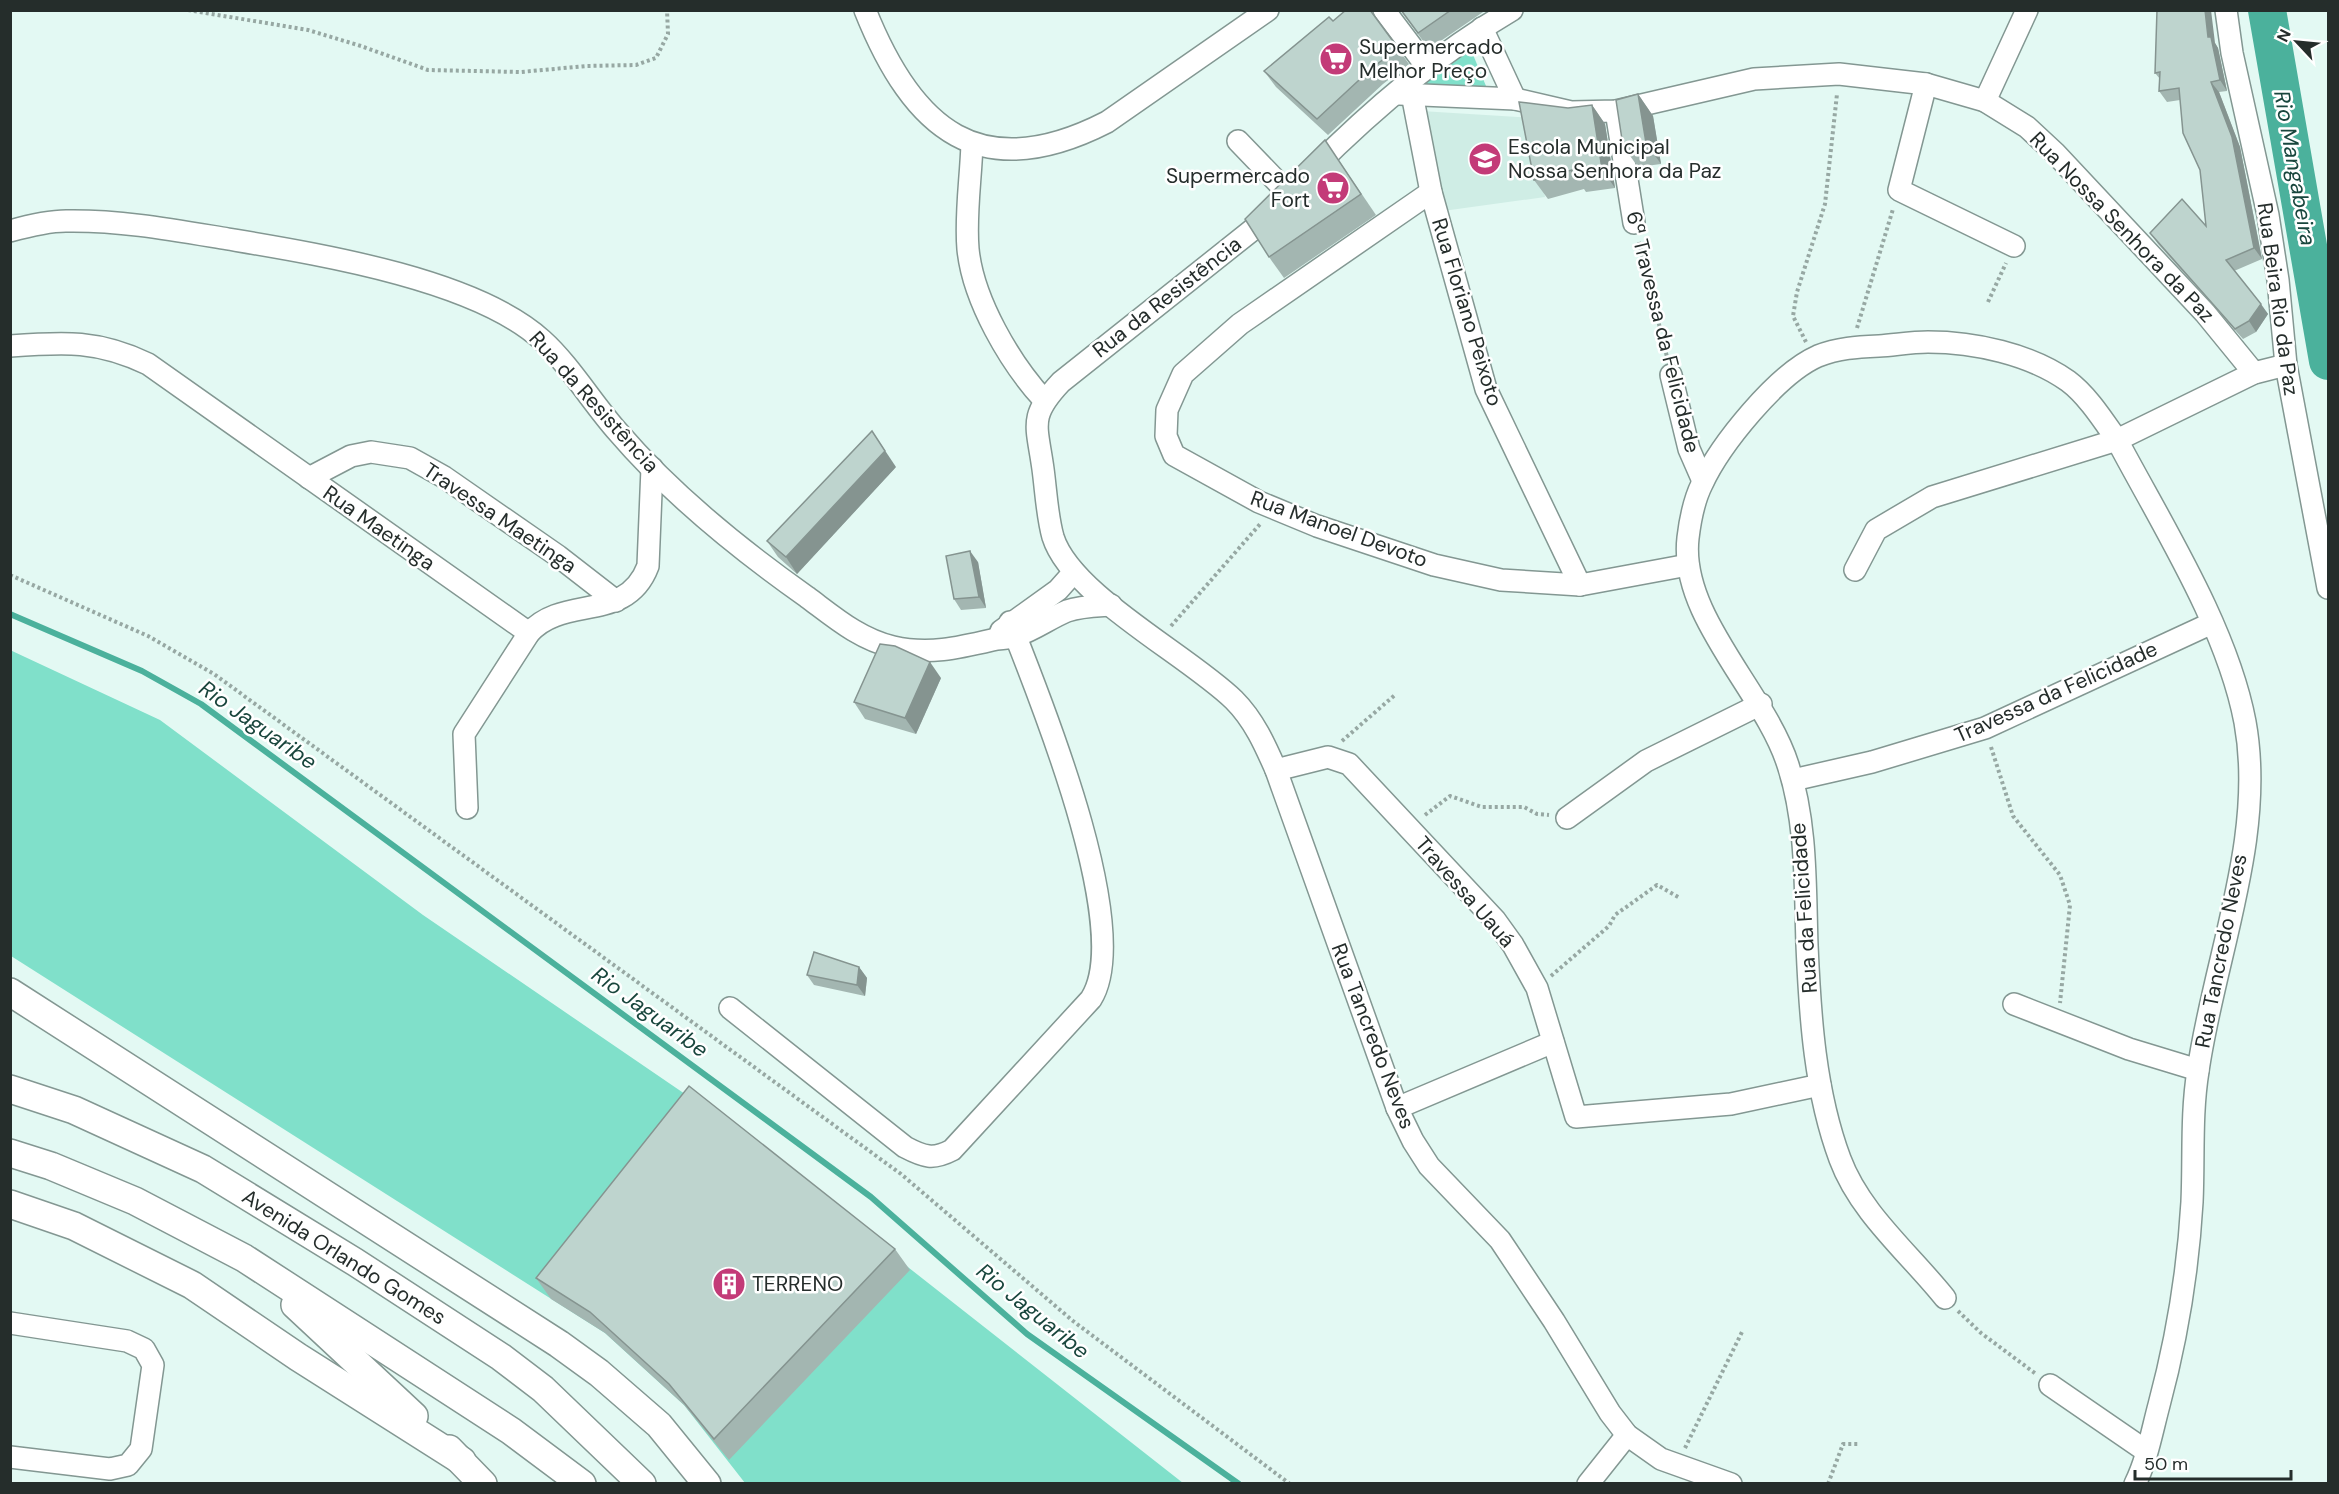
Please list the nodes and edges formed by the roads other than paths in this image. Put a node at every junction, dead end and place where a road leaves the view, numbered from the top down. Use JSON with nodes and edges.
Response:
{"nodes":[{"id":1,"x":865,"y":10,"type":"edge"},
{"id":2,"x":1268,"y":10,"type":"edge"},
{"id":3,"x":1384,"y":10,"type":"edge"},
{"id":4,"x":1512,"y":10,"type":"edge"},
{"id":5,"x":2027,"y":10,"type":"edge"},
{"id":6,"x":2226,"y":10,"type":"edge"},
{"id":7,"x":1482,"y":28,"type":"junction"},
{"id":8,"x":1427,"y":67,"type":"junction"},
{"id":9,"x":1926,"y":84,"type":"junction"},
{"id":10,"x":1402,"y":94,"type":"junction"},
{"id":11,"x":1515,"y":99,"type":"junction"},
{"id":12,"x":1985,"y":101,"type":"junction"},
{"id":13,"x":1616,"y":111,"type":"junction"},
{"id":14,"x":1238,"y":141,"type":"dead end"},
{"id":15,"x":972,"y":143,"type":"junction"},
{"id":16,"x":1431,"y":192,"type":"junction"},
{"id":17,"x":1289,"y":194,"type":"junction"},
{"id":18,"x":1634,"y":223,"type":"road end"},
{"id":19,"x":10,"y":231,"type":"edge"},
{"id":20,"x":2014,"y":246,"type":"road end"},
{"id":21,"x":10,"y":346,"type":"edge"},
{"id":22,"x":2286,"y":365,"type":"junction"},
{"id":23,"x":2254,"y":373,"type":"junction"},
{"id":24,"x":1671,"y":375,"type":"road end"},
{"id":25,"x":1044,"y":400,"type":"junction"},
{"id":26,"x":2117,"y":440,"type":"junction"},
{"id":27,"x":652,"y":468,"type":"junction"},
{"id":28,"x":309,"y":478,"type":"junction"},
{"id":29,"x":1703,"y":481,"type":"junction"},
{"id":30,"x":1688,"y":565,"type":"junction"},
{"id":31,"x":1855,"y":570,"type":"dead end"},
{"id":32,"x":1074,"y":572,"type":"junction"},
{"id":33,"x":1580,"y":585,"type":"junction"},
{"id":34,"x":2328,"y":588,"type":"edge"},
{"id":35,"x":616,"y":601,"type":"junction"},
{"id":36,"x":1111,"y":605,"type":"junction"},
{"id":37,"x":2212,"y":623,"type":"junction"},
{"id":38,"x":1013,"y":629,"type":"junction"},
{"id":39,"x":529,"y":633,"type":"junction"},
{"id":40,"x":1761,"y":704,"type":"junction"},
{"id":41,"x":1276,"y":770,"type":"junction"},
{"id":42,"x":1792,"y":780,"type":"junction"},
{"id":43,"x":467,"y":808,"type":"dead end"},
{"id":44,"x":1567,"y":818,"type":"road end"},
{"id":45,"x":10,"y":992,"type":"edge"},
{"id":46,"x":2014,"y":1004,"type":"dead end"},
{"id":47,"x":730,"y":1008,"type":"dead end"},
{"id":48,"x":1553,"y":1042,"type":"junction"},
{"id":49,"x":2198,"y":1070,"type":"junction"},
{"id":50,"x":1820,"y":1085,"type":"junction"},
{"id":51,"x":10,"y":1089,"type":"edge"},
{"id":52,"x":1397,"y":1108,"type":"junction"},
{"id":53,"x":10,"y":1153,"type":"edge"},
{"id":54,"x":10,"y":1204,"type":"edge"},
{"id":55,"x":244,"y":1258,"type":"junction"},
{"id":56,"x":1945,"y":1298,"type":"road end"},
{"id":57,"x":10,"y":1323,"type":"edge"},
{"id":58,"x":2050,"y":1385,"type":"road end"},
{"id":59,"x":1627,"y":1436,"type":"junction"},
{"id":60,"x":2146,"y":1451,"type":"junction"},
{"id":61,"x":10,"y":1456,"type":"edge"},
{"id":62,"x":462,"y":1461,"type":"junction"},
{"id":63,"x":483,"y":1484,"type":"edge"},
{"id":64,"x":582,"y":1484,"type":"edge"},
{"id":65,"x":642,"y":1484,"type":"edge"},
{"id":66,"x":707,"y":1484,"type":"edge"},
{"id":67,"x":1588,"y":1484,"type":"edge"},
{"id":68,"x":1731,"y":1484,"type":"edge"},
{"id":69,"x":2135,"y":1484,"type":"edge"}],
"edges":[{"from":1,"to":15,"type":"street"},
{"from":2,"to":15,"type":"street"},
{"from":3,"to":8,"type":"street"},
{"from":4,"to":7,"type":"street","name":"Rua da Resistência"},
{"from":5,"to":12,"type":"street"},
{"from":6,"to":22,"type":"street","name":"Rua Beira Rio da Paz"},
{"from":7,"to":8,"type":"street","name":"Rua da Resistência"},
{"from":7,"to":11,"type":"street"},
{"from":8,"to":10,"type":"street","name":"Rua da Resistência"},
{"from":9,"to":12,"type":"street","name":"Rua Nossa Senhora da Paz"},
{"from":9,"to":13,"type":"street","name":"Rua Nossa Senhora da Paz"},
{"from":9,"to":20,"type":"street"},
{"from":10,"to":11,"type":"street","name":"Rua Nossa Senhora da Paz"},
{"from":10,"to":16,"type":"street","name":"Rua Floriano Peixoto"},
{"from":10,"to":17,"type":"street","name":"Rua da Resistência"},
{"from":11,"to":13,"type":"street","name":"Rua Nossa Senhora da Paz"},
{"from":12,"to":23,"type":"street","name":"Rua Nossa Senhora da Paz"},
{"from":13,"to":18,"type":"street","name":"6ª Travessa da Felicidade"},
{"from":14,"to":17,"type":"street"},
{"from":15,"to":25,"type":"street"},
{"from":16,"to":33,"type":"street","name":"Rua Floriano Peixoto"},
{"from":16,"to":33,"type":"street","name":"Rua Manoel Devoto"},
{"from":17,"to":25,"type":"street","name":"Rua da Resistência"},
{"from":19,"to":27,"type":"street","name":"Rua da Resistência"},
{"from":21,"to":28,"type":"street","name":"Rua Maetinga"},
{"from":22,"to":23,"type":"street"},
{"from":22,"to":34,"type":"street","name":"Rua Beira Rio da Paz"},
{"from":23,"to":26,"type":"street"},
{"from":24,"to":29,"type":"street","name":"6ª Travessa da Felicidade"},
{"from":25,"to":32,"type":"street"},
{"from":26,"to":29,"type":"street","name":"Rua da Felicidade"},
{"from":26,"to":31,"type":"street"},
{"from":26,"to":37,"type":"street","name":"Rua Tancredo Neves"},
{"from":27,"to":35,"type":"street"},
{"from":27,"to":38,"type":"street","name":"Rua da Resistência"},
{"from":28,"to":35,"type":"street","name":"Travessa Maetinga"},
{"from":28,"to":39,"type":"street","name":"Rua Maetinga"},
{"from":29,"to":30,"type":"street","name":"Rua da Felicidade"},
{"from":30,"to":33,"type":"street","name":"Rua Manoel Devoto"},
{"from":30,"to":40,"type":"street","name":"Rua da Felicidade"},
{"from":32,"to":36,"type":"street"},
{"from":32,"to":38,"type":"street","name":"Rua da Resistência"},
{"from":35,"to":39,"type":"street"},
{"from":36,"to":38,"type":"street","name":"Rua da Resistência"},
{"from":36,"to":41,"type":"street","name":"Rua Tancredo Neves"},
{"from":37,"to":42,"type":"street","name":"Travessa da Felicidade"},
{"from":37,"to":49,"type":"street","name":"Rua Tancredo Neves"},
{"from":38,"to":47,"type":"street"},
{"from":39,"to":43,"type":"street"},
{"from":40,"to":42,"type":"street","name":"Rua da Felicidade"},
{"from":40,"to":44,"type":"street"},
{"from":41,"to":48,"type":"street","name":"Travessa Uauá"},
{"from":41,"to":52,"type":"street","name":"Rua Tancredo Neves"},
{"from":42,"to":50,"type":"street","name":"Rua da Felicidade"},
{"from":45,"to":66,"type":"main road"},
{"from":46,"to":49,"type":"street"},
{"from":48,"to":50,"type":"street","name":"Travessa Uauá"},
{"from":48,"to":52,"type":"street"},
{"from":49,"to":60,"type":"street","name":"Rua Tancredo Neves"},
{"from":50,"to":56,"type":"street","name":"Rua da Felicidade"},
{"from":51,"to":65,"type":"main road","name":"Avenida Orlando Gomes"},
{"from":52,"to":59,"type":"street","name":"Rua Tancredo Neves"},
{"from":53,"to":55,"type":"main road"},
{"from":54,"to":62,"type":"main road"},
{"from":55,"to":62,"type":"main road"},
{"from":55,"to":64,"type":"main road"},
{"from":57,"to":61,"type":"street"},
{"from":58,"to":60,"type":"street"},
{"from":59,"to":67,"type":"street"},
{"from":59,"to":68,"type":"street","name":"Rua Tancredo Neves"},
{"from":60,"to":69,"type":"street","name":"Rua Tancredo Neves"},
{"from":62,"to":63,"type":"main road"}]}
